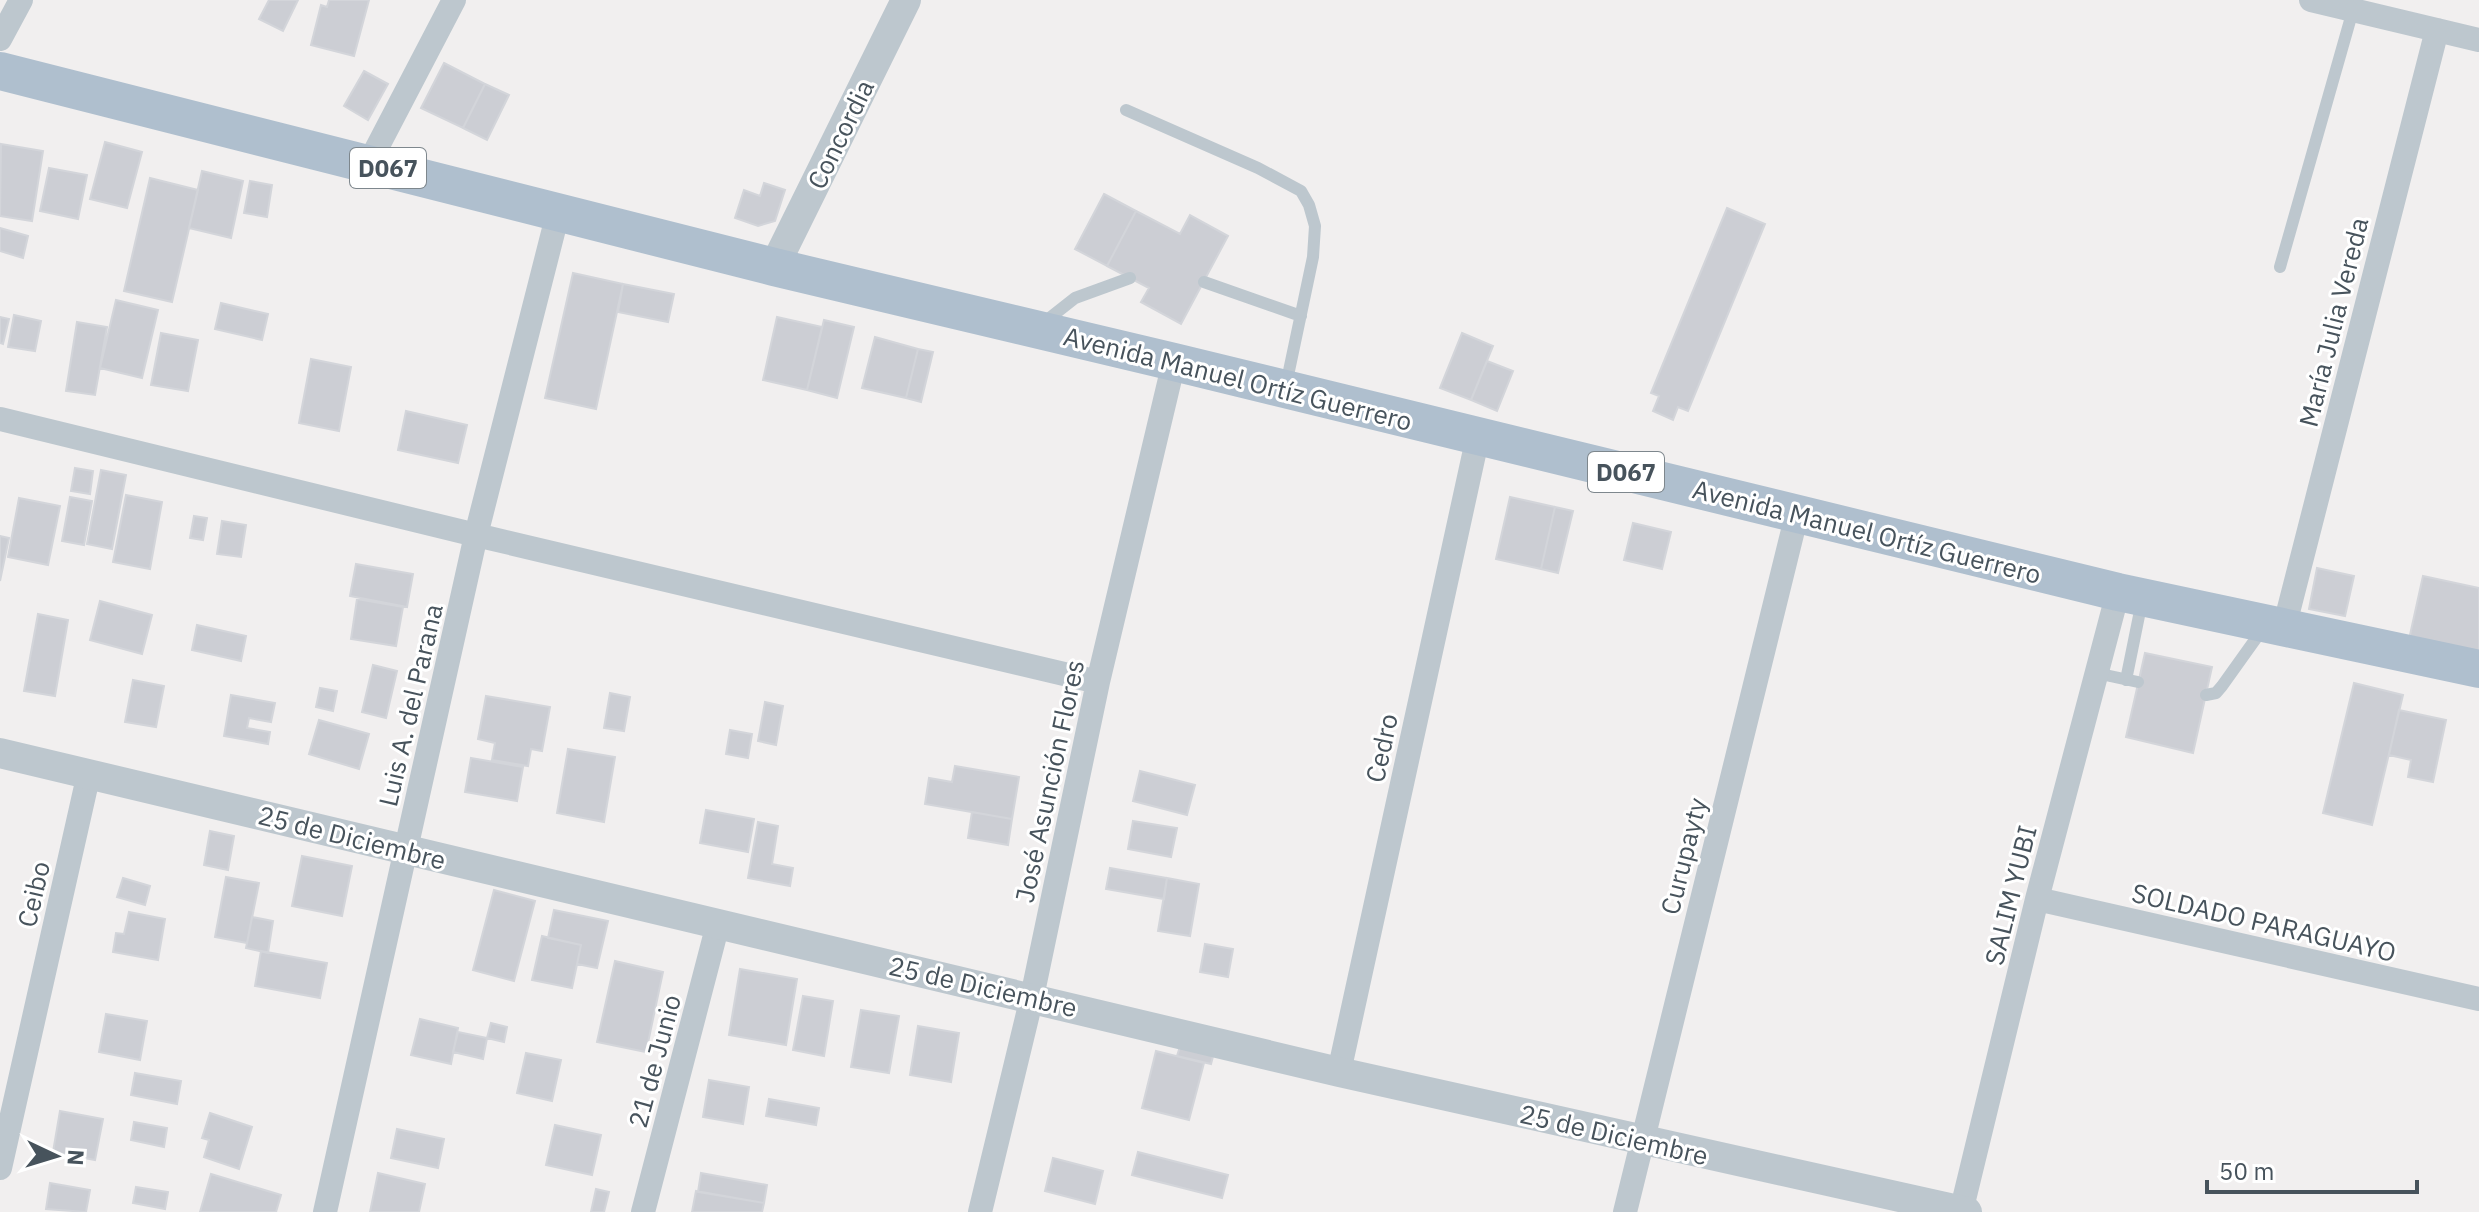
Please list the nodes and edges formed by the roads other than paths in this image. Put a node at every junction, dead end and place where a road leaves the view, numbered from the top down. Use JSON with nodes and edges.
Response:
{"nodes":[{"id":1,"x":21,"y":0,"type":"edge"},
{"id":2,"x":454,"y":0,"type":"edge"},
{"id":3,"x":906,"y":0,"type":"edge"},
{"id":4,"x":2311,"y":0,"type":"edge"},
{"id":5,"x":2353,"y":10,"type":"junction"},
{"id":6,"x":2437,"y":30,"type":"junction"},
{"id":7,"x":0,"y":39,"type":"edge"},
{"id":8,"x":2479,"y":40,"type":"edge"},
{"id":9,"x":0,"y":71,"type":"edge"},
{"id":10,"x":1126,"y":110,"type":"dead end"},
{"id":11,"x":369,"y":163,"type":"junction"},
{"id":12,"x":558,"y":213,"type":"junction"},
{"id":13,"x":774,"y":267,"type":"junction"},
{"id":14,"x":2280,"y":267,"type":"dead end"},
{"id":15,"x":1130,"y":278,"type":"dead end"},
{"id":16,"x":1204,"y":282,"type":"dead end"},
{"id":17,"x":1301,"y":316,"type":"junction"},
{"id":18,"x":1037,"y":329,"type":"junction"},
{"id":19,"x":1174,"y":362,"type":"junction"},
{"id":20,"x":1285,"y":389,"type":"junction"},
{"id":21,"x":0,"y":419,"type":"edge"},
{"id":22,"x":1478,"y":436,"type":"junction"},
{"id":23,"x":1797,"y":514,"type":"junction"},
{"id":24,"x":476,"y":535,"type":"junction"},
{"id":25,"x":2130,"y":595,"type":"junction"},
{"id":26,"x":2275,"y":626,"type":"junction"},
{"id":27,"x":2479,"y":669,"type":"edge"},
{"id":28,"x":2096,"y":673,"type":"junction"},
{"id":29,"x":1098,"y":682,"type":"junction"},
{"id":30,"x":2206,"y":695,"type":"dead end"},
{"id":31,"x":0,"y":753,"type":"edge"},
{"id":32,"x":89,"y":773,"type":"junction"},
{"id":33,"x":407,"y":850,"type":"junction"},
{"id":34,"x":2037,"y":899,"type":"junction"},
{"id":35,"x":718,"y":924,"type":"junction"},
{"id":36,"x":1032,"y":997,"type":"junction"},
{"id":37,"x":2479,"y":999,"type":"edge"},
{"id":38,"x":1339,"y":1072,"type":"junction"},
{"id":39,"x":1641,"y":1140,"type":"junction"},
{"id":40,"x":0,"y":1168,"type":"edge"},
{"id":41,"x":325,"y":1212,"type":"edge"},
{"id":42,"x":643,"y":1212,"type":"edge"},
{"id":43,"x":980,"y":1212,"type":"edge"},
{"id":44,"x":1625,"y":1212,"type":"edge"},
{"id":45,"x":1963,"y":1212,"type":"edge"}],
"edges":[{"from":1,"to":7,"type":"street"},
{"from":2,"to":11,"type":"street"},
{"from":3,"to":13,"type":"street","name":"Concordia"},
{"from":4,"to":5,"type":"street"},
{"from":5,"to":6,"type":"street"},
{"from":5,"to":14,"type":"lane"},
{"from":6,"to":8,"type":"street"},
{"from":6,"to":26,"type":"street","name":"María Julia Vereda"},
{"from":9,"to":11,"type":"main road","name":"Avenida Manuel Ortíz Guerrero","number":"D067"},
{"from":10,"to":17,"type":"lane"},
{"from":11,"to":12,"type":"main road","name":"Avenida Manuel Ortíz Guerrero","number":"D067"},
{"from":12,"to":13,"type":"main road","name":"Avenida Manuel Ortíz Guerrero","number":"D067"},
{"from":12,"to":24,"type":"street","name":"Luis A. del Parana"},
{"from":13,"to":18,"type":"main road","name":"Avenida Manuel Ortíz Guerrero","number":"D067"},
{"from":15,"to":18,"type":"lane"},
{"from":16,"to":17,"type":"lane"},
{"from":17,"to":20,"type":"lane"},
{"from":18,"to":19,"type":"main road","name":"Avenida Manuel Ortíz Guerrero","number":"D067"},
{"from":19,"to":20,"type":"main road","name":"Avenida Manuel Ortíz Guerrero","number":"D067"},
{"from":19,"to":29,"type":"street","name":"José Asunción Flores"},
{"from":20,"to":22,"type":"main road","name":"Avenida Manuel Ortíz Guerrero","number":"D067"},
{"from":21,"to":24,"type":"street"},
{"from":22,"to":23,"type":"main road","name":"Avenida Manuel Ortíz Guerrero","number":"D067"},
{"from":22,"to":38,"type":"street","name":"Cedro"},
{"from":23,"to":25,"type":"main road","name":"Avenida Manuel Ortíz Guerrero","number":"D067"},
{"from":23,"to":39,"type":"street","name":"Curupayty"},
{"from":24,"to":29,"type":"street"},
{"from":24,"to":33,"type":"street","name":"Luis A. del Parana"},
{"from":25,"to":26,"type":"main road","name":"Avenida Manuel Ortíz Guerrero","number":"D067"},
{"from":25,"to":28,"type":"street","name":"SALIM YUBI"},
{"from":25,"to":28,"type":"lane"},
{"from":26,"to":27,"type":"main road","name":"Avenida Manuel Ortíz Guerrero","number":"D067"},
{"from":26,"to":30,"type":"lane"},
{"from":28,"to":34,"type":"street","name":"SALIM YUBI"},
{"from":29,"to":36,"type":"street","name":"José Asunción Flores"},
{"from":31,"to":32,"type":"street","name":"25 de Diciembre"},
{"from":32,"to":33,"type":"street","name":"25 de Diciembre"},
{"from":32,"to":40,"type":"street","name":"Ceibo"},
{"from":33,"to":35,"type":"street","name":"25 de Diciembre"},
{"from":33,"to":41,"type":"street","name":"Luis A. del Parana"},
{"from":34,"to":37,"type":"street","name":"SOLDADO PARAGUAYO"},
{"from":34,"to":45,"type":"street","name":"SALIM YUBI"},
{"from":35,"to":36,"type":"street","name":"25 de Diciembre"},
{"from":35,"to":42,"type":"street","name":"21 de Junio"},
{"from":36,"to":38,"type":"street","name":"25 de Diciembre"},
{"from":36,"to":43,"type":"street","name":"José Asunción Flores"},
{"from":38,"to":39,"type":"street","name":"25 de Diciembre"},
{"from":39,"to":44,"type":"street","name":"Curupayty"},
{"from":39,"to":45,"type":"street","name":"25 de Diciembre"}]}
